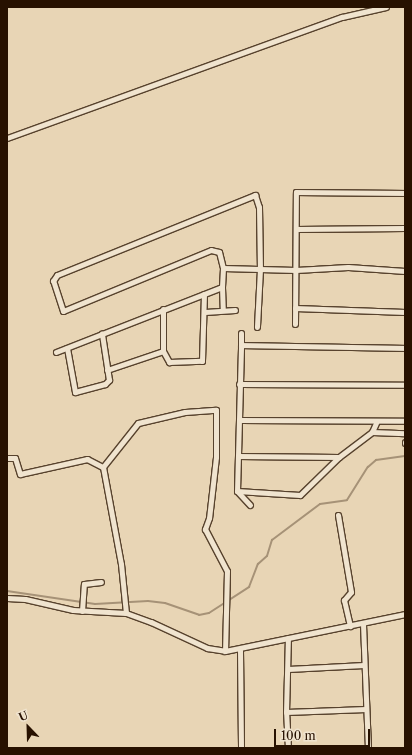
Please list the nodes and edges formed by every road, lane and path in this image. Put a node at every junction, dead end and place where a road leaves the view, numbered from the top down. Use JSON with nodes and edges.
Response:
{"nodes":[{"id":1,"x":386,"y":7,"type":"edge"},
{"id":2,"x":7,"y":138,"type":"edge"},
{"id":3,"x":405,"y":193,"type":"edge"},
{"id":4,"x":405,"y":228,"type":"edge"},
{"id":5,"x":296,"y":229,"type":"junction"},
{"id":6,"x":224,"y":268,"type":"junction"},
{"id":7,"x":260,"y":269,"type":"junction"},
{"id":8,"x":296,"y":270,"type":"junction"},
{"id":9,"x":405,"y":272,"type":"edge"},
{"id":10,"x":222,"y":287,"type":"junction"},
{"id":11,"x":204,"y":294,"type":"junction"},
{"id":12,"x":295,"y":308,"type":"junction"},
{"id":13,"x":163,"y":309,"type":"junction"},
{"id":14,"x":223,"y":310,"type":"junction"},
{"id":15,"x":235,"y":310,"type":"dead end"},
{"id":16,"x":206,"y":312,"type":"junction"},
{"id":17,"x":405,"y":312,"type":"edge"},
{"id":18,"x":295,"y":324,"type":"dead end"},
{"id":19,"x":257,"y":327,"type":"dead end"},
{"id":20,"x":241,"y":333,"type":"dead end"},
{"id":21,"x":102,"y":334,"type":"junction"},
{"id":22,"x":241,"y":345,"type":"junction"},
{"id":23,"x":67,"y":348,"type":"junction"},
{"id":24,"x":405,"y":348,"type":"edge"},
{"id":25,"x":163,"y":351,"type":"junction"},
{"id":26,"x":56,"y":352,"type":"dead end"},
{"id":27,"x":107,"y":370,"type":"junction"},
{"id":28,"x":239,"y":384,"type":"junction"},
{"id":29,"x":405,"y":386,"type":"edge"},
{"id":30,"x":238,"y":420,"type":"junction"},
{"id":31,"x":377,"y":421,"type":"junction"},
{"id":32,"x":405,"y":421,"type":"edge"},
{"id":33,"x":372,"y":432,"type":"junction"},
{"id":34,"x":405,"y":434,"type":"edge"},
{"id":35,"x":238,"y":456,"type":"junction"},
{"id":36,"x":339,"y":457,"type":"junction"},
{"id":37,"x":7,"y":458,"type":"edge"},
{"id":38,"x":104,"y":467,"type":"junction"},
{"id":39,"x":237,"y":491,"type":"junction"},
{"id":40,"x":250,"y":505,"type":"dead end"},
{"id":41,"x":338,"y":515,"type":"dead end"},
{"id":42,"x":100,"y":582,"type":"dead end"},
{"id":43,"x":7,"y":598,"type":"edge"},
{"id":44,"x":82,"y":610,"type":"junction"},
{"id":45,"x":126,"y":613,"type":"junction"},
{"id":46,"x":405,"y":614,"type":"edge"},
{"id":47,"x":363,"y":624,"type":"junction"},
{"id":48,"x":350,"y":626,"type":"junction"},
{"id":49,"x":288,"y":638,"type":"junction"},
{"id":50,"x":240,"y":650,"type":"junction"},
{"id":51,"x":225,"y":651,"type":"junction"},
{"id":52,"x":364,"y":665,"type":"junction"},
{"id":53,"x":288,"y":669,"type":"junction"},
{"id":54,"x":366,"y":709,"type":"junction"},
{"id":55,"x":286,"y":712,"type":"junction"},
{"id":56,"x":242,"y":748,"type":"edge"},
{"id":57,"x":288,"y":748,"type":"edge"},
{"id":58,"x":368,"y":748,"type":"edge"}],
"edges":[{"from":1,"to":2,"type":"street"},
{"from":3,"to":5,"type":"street"},
{"from":4,"to":5,"type":"street"},
{"from":5,"to":8,"type":"street"},
{"from":6,"to":7,"type":"street"},
{"from":6,"to":7,"type":"street"},
{"from":6,"to":10,"type":"street"},
{"from":7,"to":8,"type":"street"},
{"from":7,"to":19,"type":"street"},
{"from":8,"to":9,"type":"street"},
{"from":8,"to":12,"type":"street"},
{"from":10,"to":11,"type":"street"},
{"from":10,"to":14,"type":"street"},
{"from":11,"to":13,"type":"street"},
{"from":11,"to":16,"type":"street"},
{"from":12,"to":17,"type":"street"},
{"from":12,"to":18,"type":"street"},
{"from":13,"to":21,"type":"street"},
{"from":13,"to":25,"type":"street"},
{"from":14,"to":15,"type":"street"},
{"from":14,"to":16,"type":"street"},
{"from":16,"to":25,"type":"street"},
{"from":20,"to":22,"type":"street"},
{"from":21,"to":23,"type":"street"},
{"from":21,"to":27,"type":"street"},
{"from":22,"to":24,"type":"street"},
{"from":22,"to":28,"type":"street"},
{"from":23,"to":26,"type":"street"},
{"from":23,"to":27,"type":"street"},
{"from":25,"to":27,"type":"street"},
{"from":28,"to":29,"type":"street"},
{"from":28,"to":30,"type":"street"},
{"from":30,"to":31,"type":"street"},
{"from":30,"to":35,"type":"street"},
{"from":31,"to":32,"type":"street"},
{"from":31,"to":33,"type":"street"},
{"from":33,"to":34,"type":"street"},
{"from":33,"to":36,"type":"street"},
{"from":35,"to":36,"type":"street"},
{"from":35,"to":39,"type":"street"},
{"from":36,"to":39,"type":"street"},
{"from":37,"to":38,"type":"street"},
{"from":38,"to":45,"type":"street"},
{"from":38,"to":51,"type":"street"},
{"from":39,"to":40,"type":"street"},
{"from":41,"to":48,"type":"street"},
{"from":42,"to":44,"type":"street"},
{"from":43,"to":44,"type":"street"},
{"from":44,"to":45,"type":"street"},
{"from":45,"to":51,"type":"street"},
{"from":46,"to":47,"type":"street"},
{"from":47,"to":48,"type":"street"},
{"from":47,"to":52,"type":"street"},
{"from":48,"to":49,"type":"street"},
{"from":49,"to":50,"type":"street"},
{"from":49,"to":53,"type":"street"},
{"from":50,"to":51,"type":"street"},
{"from":50,"to":56,"type":"street"},
{"from":52,"to":53,"type":"street"},
{"from":52,"to":54,"type":"street"},
{"from":53,"to":55,"type":"street"},
{"from":54,"to":55,"type":"street"},
{"from":54,"to":58,"type":"street"},
{"from":55,"to":57,"type":"street"}]}
